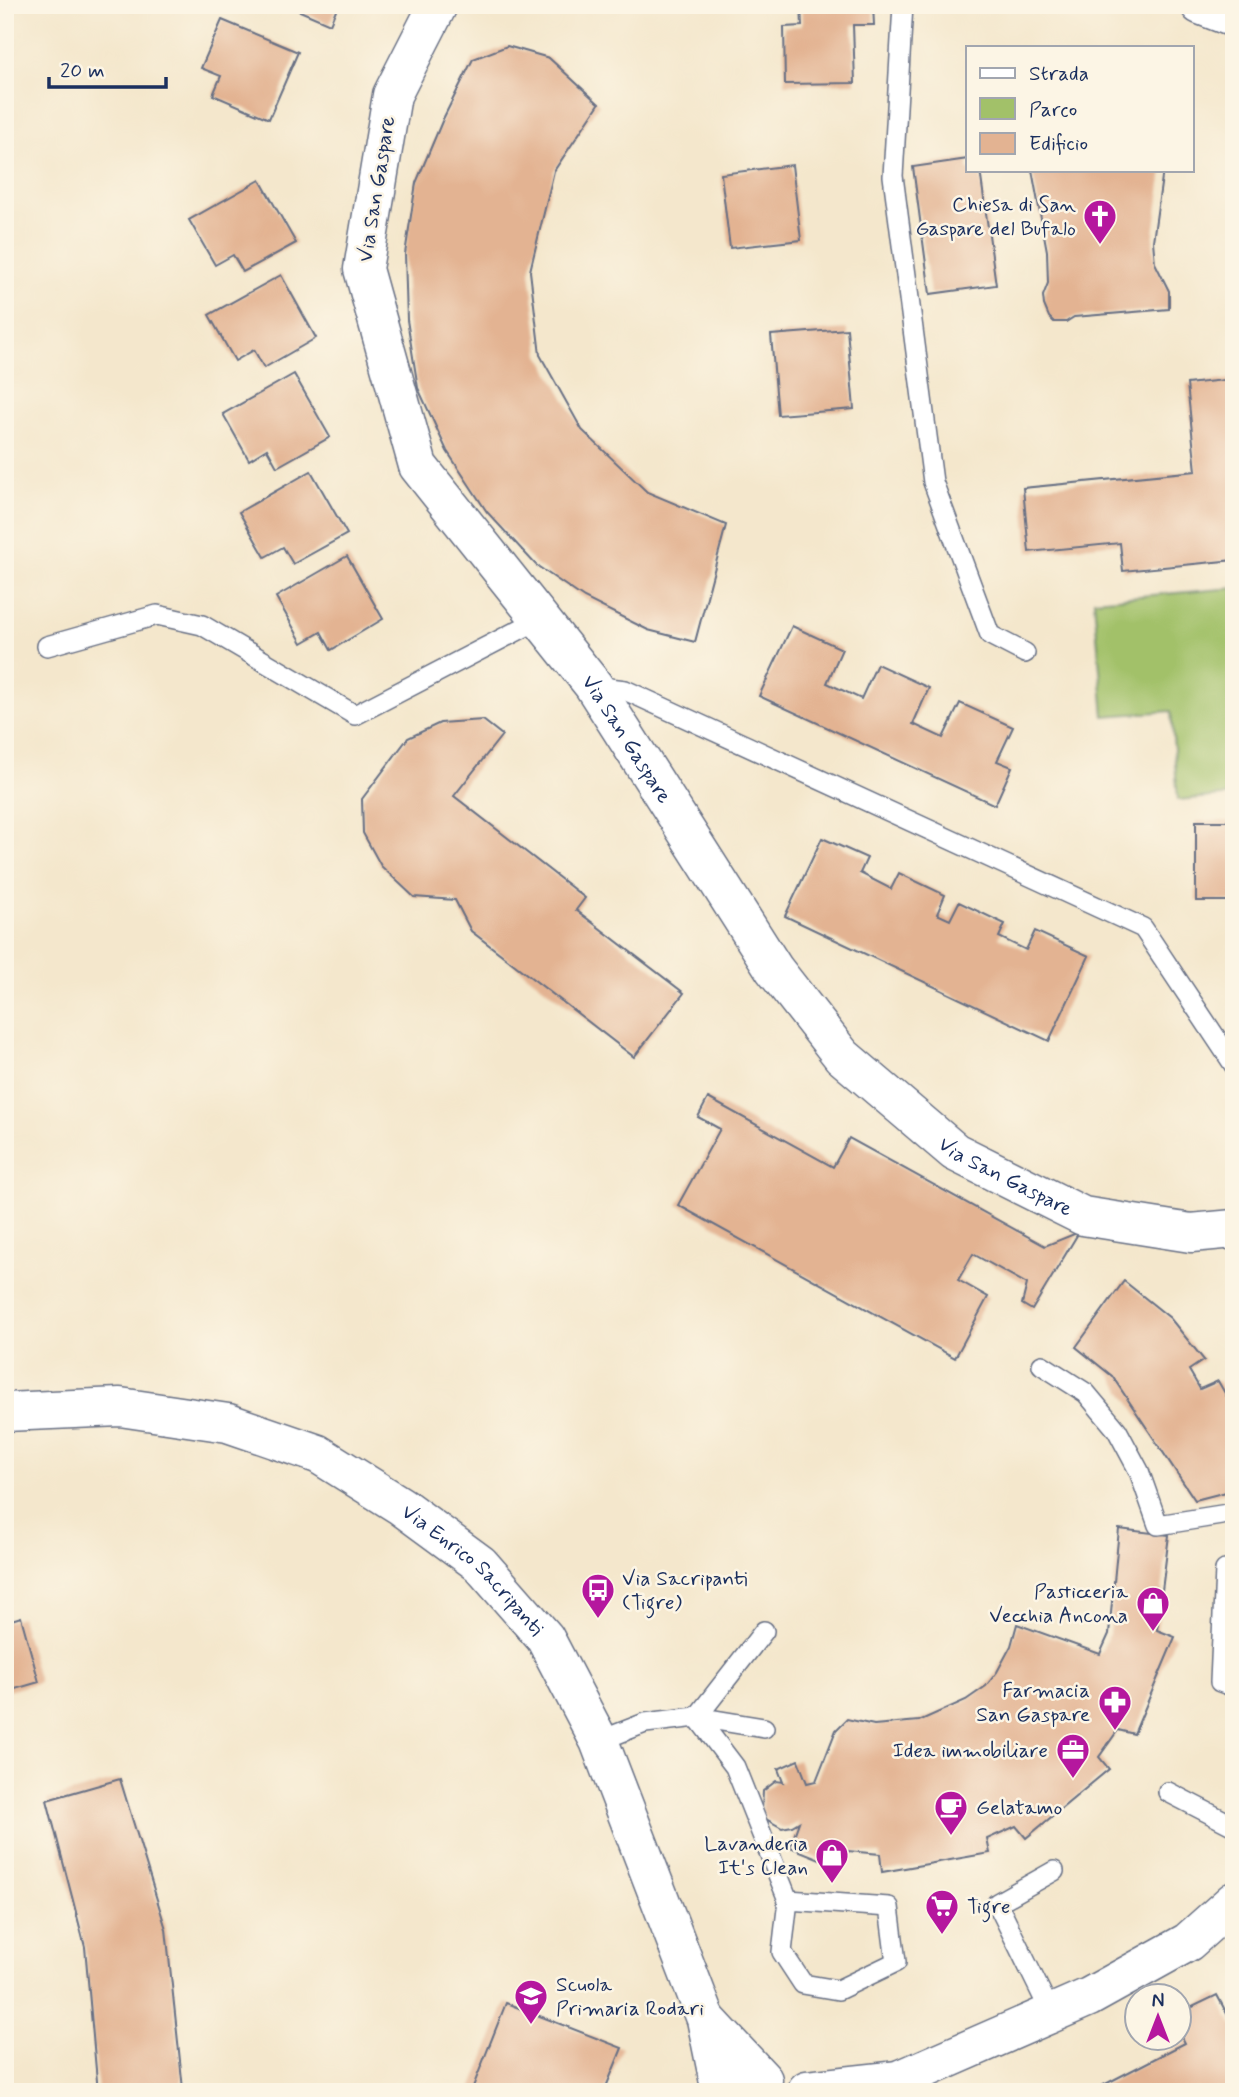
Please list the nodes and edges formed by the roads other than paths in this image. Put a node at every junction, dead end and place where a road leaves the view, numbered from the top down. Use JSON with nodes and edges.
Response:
{"nodes":[{"id":1,"x":438,"y":5,"type":"edge"},
{"id":2,"x":903,"y":5,"type":"edge"},
{"id":3,"x":1200,"y":5,"type":"edge"},
{"id":4,"x":1234,"y":18,"type":"edge"},
{"id":5,"x":540,"y":619,"type":"junction"},
{"id":6,"x":47,"y":646,"type":"dead end"},
{"id":7,"x":1025,"y":653,"type":"dead end"},
{"id":8,"x":593,"y":685,"type":"junction"},
{"id":9,"x":1234,"y":1065,"type":"edge"},
{"id":10,"x":1234,"y":1229,"type":"edge"},
{"id":11,"x":1042,"y":1365,"type":"dead end"},
{"id":12,"x":5,"y":1412,"type":"edge"},
{"id":13,"x":1234,"y":1513,"type":"edge"},
{"id":14,"x":1225,"y":1570,"type":"dead end"},
{"id":15,"x":764,"y":1631,"type":"dead end"},
{"id":16,"x":1234,"y":1687,"type":"edge"},
{"id":17,"x":697,"y":1717,"type":"junction"},
{"id":18,"x":764,"y":1728,"type":"dead end"},
{"id":19,"x":599,"y":1741,"type":"junction"},
{"id":20,"x":1168,"y":1792,"type":"dead end"},
{"id":21,"x":1234,"y":1826,"type":"edge"},
{"id":22,"x":1054,"y":1871,"type":"dead end"},
{"id":23,"x":788,"y":1900,"type":"junction"},
{"id":24,"x":1234,"y":1901,"type":"edge"},
{"id":25,"x":1052,"y":2015,"type":"junction"},
{"id":26,"x":706,"y":2019,"type":"junction"},
{"id":27,"x":750,"y":2086,"type":"edge"},
{"id":28,"x":891,"y":2086,"type":"edge"},
{"id":29,"x":808,"y":2091,"type":"edge"},
{"id":30,"x":721,"y":2092,"type":"edge"}],
"edges":[{"from":1,"to":5,"type":"street","name":"Via San Gaspare"},
{"from":2,"to":7,"type":"lane"},
{"from":3,"to":4,"type":"street"},
{"from":5,"to":6,"type":"lane"},
{"from":5,"to":8,"type":"street","name":"Via San Gaspare"},
{"from":8,"to":9,"type":"lane"},
{"from":8,"to":10,"type":"street","name":"Via San Gaspare"},
{"from":11,"to":13,"type":"lane"},
{"from":12,"to":19,"type":"street","name":"Via Enrico Sacripanti"},
{"from":14,"to":16,"type":"lane"},
{"from":15,"to":17,"type":"lane"},
{"from":17,"to":18,"type":"lane"},
{"from":17,"to":19,"type":"lane"},
{"from":17,"to":23,"type":"lane"},
{"from":19,"to":26,"type":"street","name":"Via Enrico Sacripanti"},
{"from":20,"to":21,"type":"lane"},
{"from":22,"to":25,"type":"lane"},
{"from":23,"to":23,"type":"lane"},
{"from":24,"to":25,"type":"street"},
{"from":25,"to":28,"type":"street"},
{"from":26,"to":27,"type":"street","name":"Via Enrico Sacripanti"},
{"from":26,"to":30,"type":"street","name":"Via Enrico Sacripanti"},
{"from":27,"to":29,"type":"street"},
{"from":28,"to":29,"type":"street"}]}
